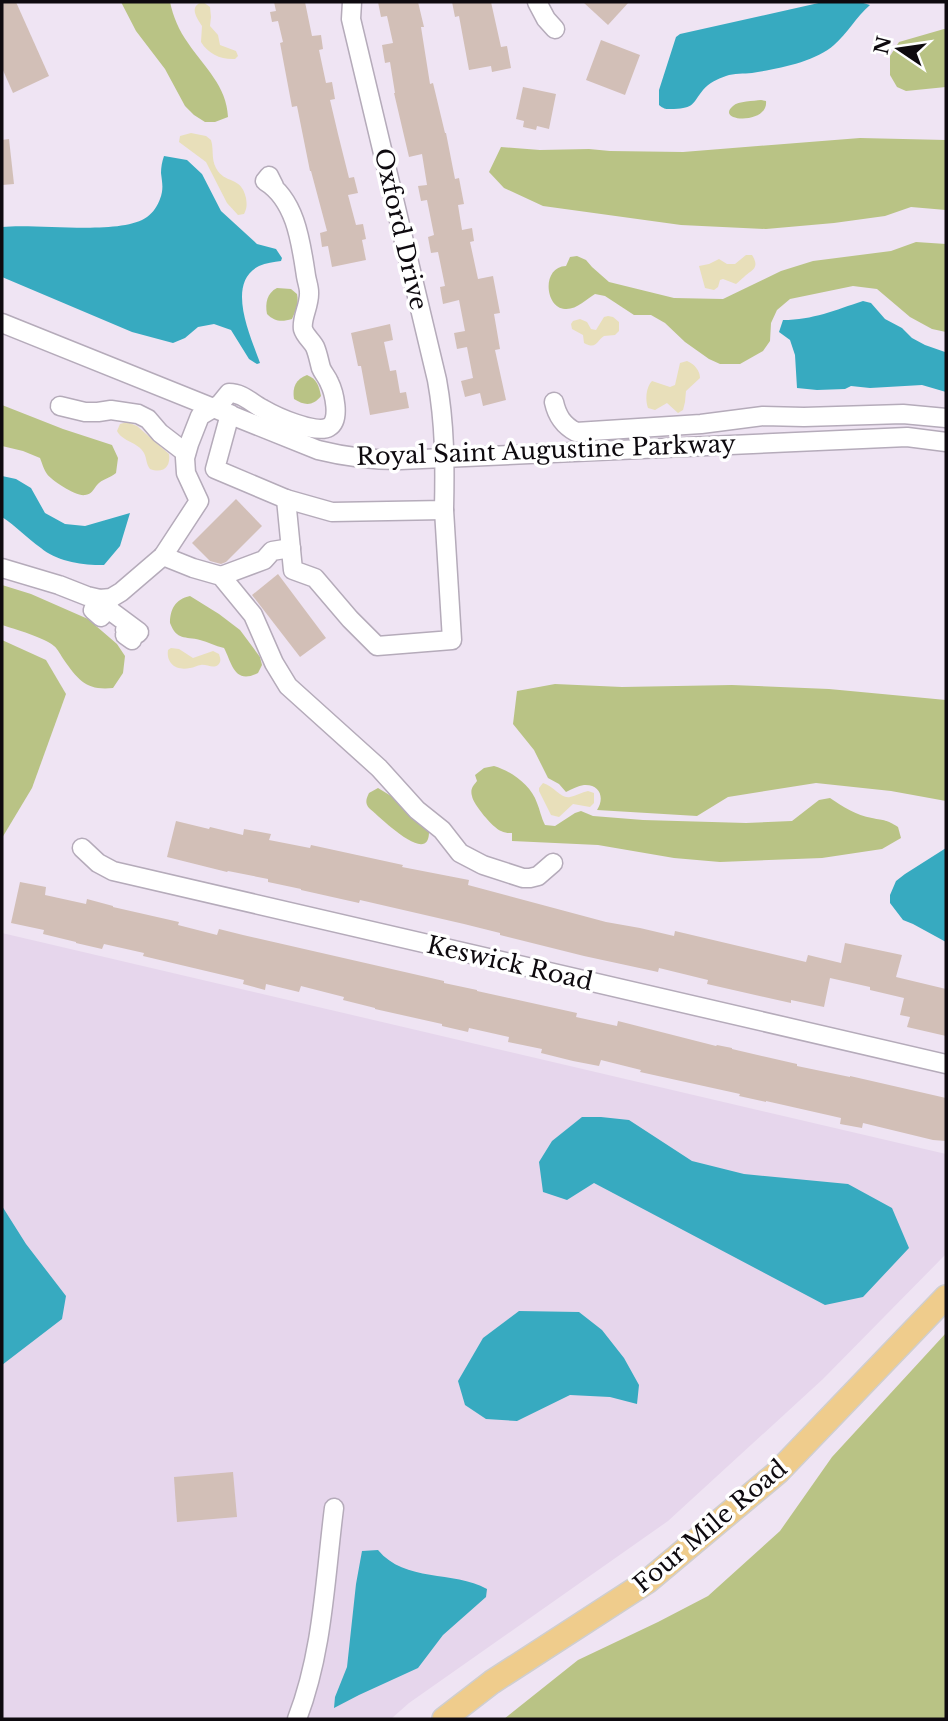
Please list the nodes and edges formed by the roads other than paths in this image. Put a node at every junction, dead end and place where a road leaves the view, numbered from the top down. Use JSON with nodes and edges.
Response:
{"nodes":[{"id":1,"x":352,"y":2,"type":"edge"},
{"id":2,"x":537,"y":2,"type":"edge"},
{"id":3,"x":555,"y":29,"type":"dead end"},
{"id":4,"x":274,"y":186,"type":"dead end"},
{"id":5,"x":2,"y":323,"type":"edge"},
{"id":6,"x":554,"y":402,"type":"dead end"},
{"id":7,"x":60,"y":406,"type":"dead end"},
{"id":8,"x":222,"y":411,"type":"junction"},
{"id":9,"x":946,"y":418,"type":"edge"},
{"id":10,"x":946,"y":442,"type":"edge"},
{"id":11,"x":186,"y":453,"type":"junction"},
{"id":12,"x":446,"y":458,"type":"junction"},
{"id":13,"x":286,"y":499,"type":"junction"},
{"id":14,"x":444,"y":510,"type":"junction"},
{"id":15,"x":291,"y":548,"type":"junction"},
{"id":16,"x":163,"y":555,"type":"junction"},
{"id":17,"x":2,"y":568,"type":"edge"},
{"id":18,"x":221,"y":576,"type":"junction"},
{"id":19,"x":101,"y":605,"type":"junction"},
{"id":20,"x":125,"y":635,"type":"dead end"},
{"id":21,"x":82,"y":848,"type":"dead end"},
{"id":22,"x":554,"y":863,"type":"dead end"},
{"id":23,"x":946,"y":1064,"type":"edge"},
{"id":24,"x":946,"y":1297,"type":"edge"},
{"id":25,"x":334,"y":1508,"type":"dead end"},
{"id":26,"x":297,"y":1719,"type":"edge"},
{"id":27,"x":444,"y":1719,"type":"edge"}],
"edges":[{"from":1,"to":12,"type":"street","name":"Oxford Drive"},
{"from":2,"to":3,"type":"street"},
{"from":4,"to":8,"type":"street"},
{"from":5,"to":8,"type":"street","name":"Royal Saint Augustine Parkway"},
{"from":6,"to":9,"type":"street"},
{"from":7,"to":11,"type":"street"},
{"from":8,"to":11,"type":"street"},
{"from":8,"to":12,"type":"street","name":"Royal Saint Augustine Parkway"},
{"from":8,"to":13,"type":"street"},
{"from":10,"to":12,"type":"street","name":"Royal Saint Augustine Parkway"},
{"from":11,"to":16,"type":"street"},
{"from":12,"to":14,"type":"street","name":"Oxford Drive"},
{"from":13,"to":14,"type":"street"},
{"from":13,"to":15,"type":"street"},
{"from":14,"to":15,"type":"street","name":"Oxford Drive"},
{"from":15,"to":18,"type":"street"},
{"from":16,"to":18,"type":"street"},
{"from":16,"to":19,"type":"street"},
{"from":17,"to":19,"type":"street"},
{"from":18,"to":22,"type":"street"},
{"from":19,"to":20,"type":"street"},
{"from":21,"to":23,"type":"street","name":"Keswick Road"},
{"from":24,"to":27,"type":"main road","name":"Four Mile Road"},
{"from":25,"to":26,"type":"street"}]}
